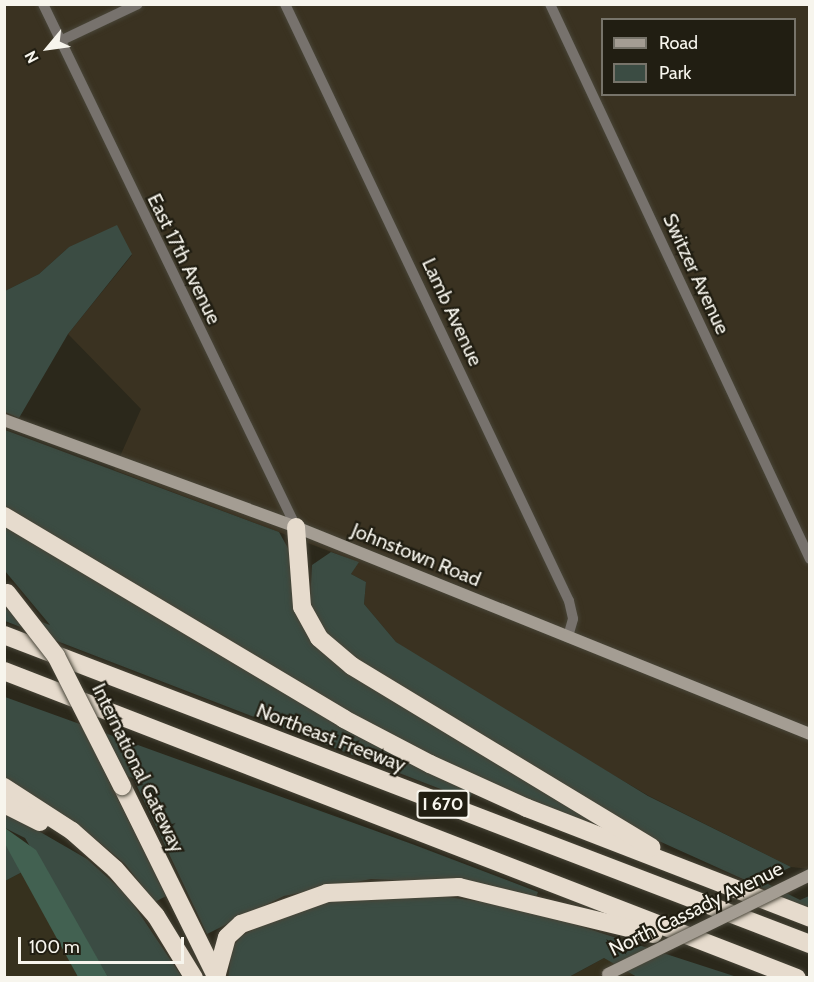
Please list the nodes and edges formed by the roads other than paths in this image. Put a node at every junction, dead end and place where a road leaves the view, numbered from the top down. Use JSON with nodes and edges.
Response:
{"nodes":[{"id":1,"x":43,"y":4,"type":"edge"},
{"id":2,"x":138,"y":4,"type":"edge"},
{"id":3,"x":285,"y":4,"type":"edge"},
{"id":4,"x":550,"y":4,"type":"edge"},
{"id":5,"x":60,"y":41,"type":"junction"},
{"id":6,"x":4,"y":420,"type":"edge"},
{"id":7,"x":4,"y":516,"type":"edge"},
{"id":8,"x":296,"y":527,"type":"junction"},
{"id":9,"x":810,"y":559,"type":"edge"},
{"id":10,"x":6,"y":591,"type":"edge"},
{"id":11,"x":4,"y":635,"type":"edge"},
{"id":12,"x":568,"y":637,"type":"junction"},
{"id":13,"x":4,"y":671,"type":"edge"},
{"id":14,"x":4,"y":679,"type":"edge"},
{"id":15,"x":67,"y":695,"type":"junction"},
{"id":16,"x":810,"y":734,"type":"edge"},
{"id":17,"x":4,"y":787,"type":"edge"},
{"id":18,"x":4,"y":804,"type":"edge"},
{"id":19,"x":115,"y":869,"type":"junction"},
{"id":20,"x":810,"y":874,"type":"edge"},
{"id":21,"x":702,"y":876,"type":"junction"},
{"id":22,"x":810,"y":918,"type":"edge"},
{"id":23,"x":810,"y":944,"type":"edge"},
{"id":24,"x":737,"y":954,"type":"junction"},
{"id":25,"x":604,"y":976,"type":"edge"},
{"id":26,"x":217,"y":977,"type":"edge"},
{"id":27,"x":194,"y":978,"type":"edge"},
{"id":28,"x":797,"y":978,"type":"edge"}],
"edges":[{"from":1,"to":5,"type":"street","name":"East 17th Avenue"},
{"from":2,"to":5,"type":"street"},
{"from":3,"to":12,"type":"street","name":"Lamb Avenue"},
{"from":4,"to":9,"type":"street","name":"Switzer Avenue"},
{"from":5,"to":8,"type":"street","name":"East 17th Avenue"},
{"from":6,"to":8,"type":"main road","name":"Johnstown Road"},
{"from":7,"to":21,"type":"highway"},
{"from":8,"to":12,"type":"main road","name":"Johnstown Road"},
{"from":8,"to":21,"type":"highway"},
{"from":10,"to":26,"type":"highway","name":"International Gateway","bridge":true},
{"from":11,"to":23,"type":"highway","name":"Northeast Freeway","number":"I 670"},
{"from":12,"to":16,"type":"main road","name":"Johnstown Road"},
{"from":13,"to":15,"type":"highway","number":"I 670"},
{"from":14,"to":15,"type":"highway"},
{"from":15,"to":24,"type":"highway","number":"I 670"},
{"from":17,"to":19,"type":"highway"},
{"from":18,"to":19,"type":"highway"},
{"from":19,"to":27,"type":"highway"},
{"from":20,"to":25,"type":"main road","name":"North Cassady Avenue","bridge":true},
{"from":21,"to":22,"type":"highway"},
{"from":24,"to":26,"type":"highway"},
{"from":24,"to":28,"type":"highway","number":"I 670"}]}
